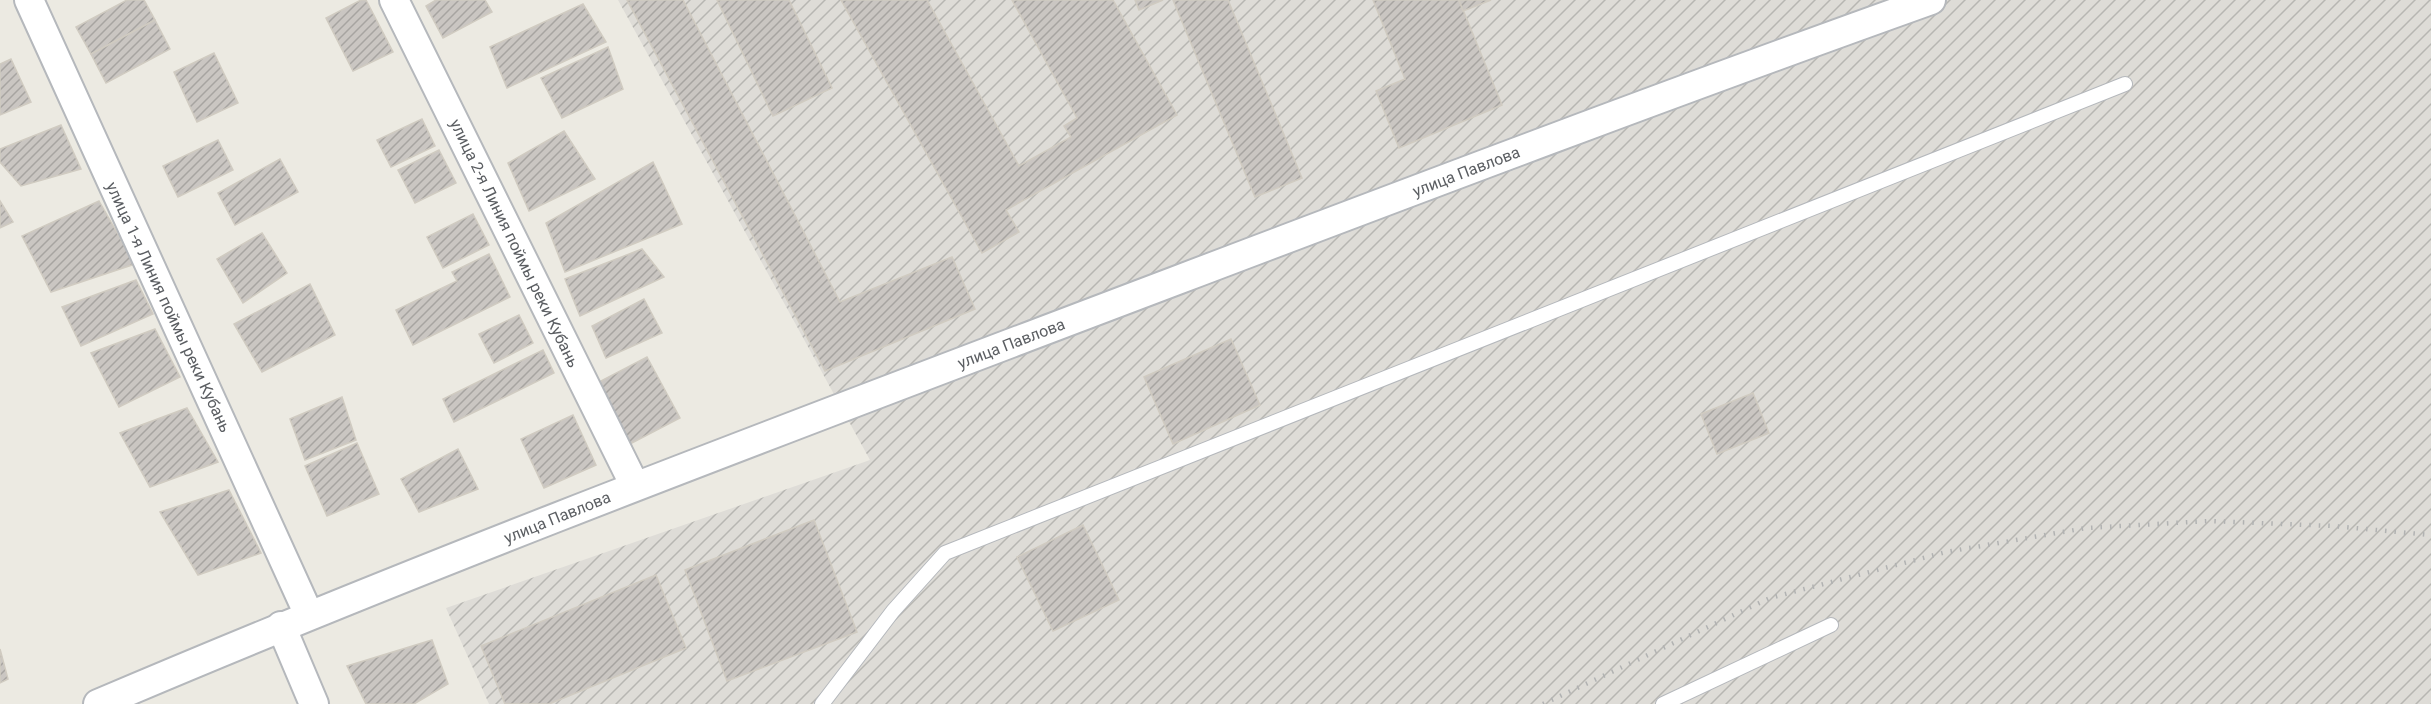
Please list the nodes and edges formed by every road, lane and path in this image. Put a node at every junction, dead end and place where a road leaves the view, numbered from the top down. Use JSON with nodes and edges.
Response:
{"nodes":[{"id":1,"x":29,"y":0,"type":"edge"},
{"id":2,"x":394,"y":0,"type":"edge"},
{"id":3,"x":1931,"y":0,"type":"edge"},
{"id":4,"x":2125,"y":84,"type":"dead end"},
{"id":5,"x":635,"y":486,"type":"junction"},
{"id":6,"x":309,"y":615,"type":"junction"},
{"id":7,"x":1831,"y":625,"type":"dead end"},
{"id":8,"x":281,"y":626,"type":"junction"},
{"id":9,"x":98,"y":704,"type":"edge"},
{"id":10,"x":314,"y":704,"type":"edge"},
{"id":11,"x":822,"y":704,"type":"edge"},
{"id":12,"x":1663,"y":704,"type":"edge"}],
"edges":[{"from":1,"to":6,"type":"street","name":"улица 1-я Линия поймы реки Кубань"},
{"from":2,"to":5,"type":"street","name":"улица 2-я Линия поймы реки Кубань"},
{"from":3,"to":5,"type":"street","name":"улица Павлова"},
{"from":4,"to":11,"type":"lane"},
{"from":5,"to":6,"type":"street","name":"улица Павлова"},
{"from":6,"to":8,"type":"street","name":"улица Павлова"},
{"from":7,"to":12,"type":"lane"},
{"from":8,"to":9,"type":"street","name":"улица Павлова"},
{"from":8,"to":10,"type":"street"}]}
